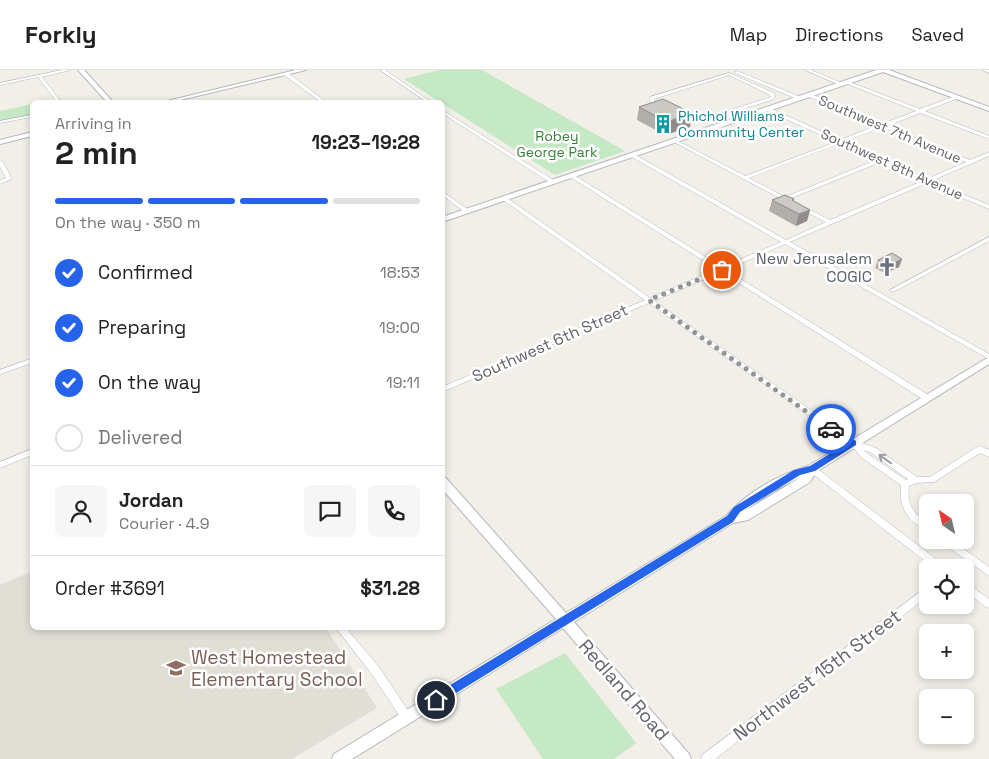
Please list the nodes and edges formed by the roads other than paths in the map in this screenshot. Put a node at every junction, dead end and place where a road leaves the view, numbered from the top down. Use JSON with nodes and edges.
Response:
{"nodes":[{"id":1,"x":68,"y":70,"type":"edge"},
{"id":2,"x":81,"y":70,"type":"edge"},
{"id":3,"x":303,"y":70,"type":"edge"},
{"id":4,"x":382,"y":70,"type":"edge"},
{"id":5,"x":807,"y":70,"type":"edge"},
{"id":6,"x":883,"y":70,"type":"edge"},
{"id":7,"x":985,"y":70,"type":"edge"},
{"id":8,"x":739,"y":71,"type":"edge"},
{"id":9,"x":989,"y":72,"type":"edge"},
{"id":10,"x":286,"y":74,"type":"junction"},
{"id":11,"x":729,"y":74,"type":"junction"},
{"id":12,"x":40,"y":76,"type":"junction"},
{"id":13,"x":844,"y":83,"type":"junction"},
{"id":14,"x":0,"y":84,"type":"edge"},
{"id":15,"x":809,"y":95,"type":"junction"},
{"id":16,"x":956,"y":96,"type":"junction"},
{"id":17,"x":799,"y":98,"type":"junction"},
{"id":18,"x":58,"y":100,"type":"edge"},
{"id":19,"x":108,"y":100,"type":"edge"},
{"id":20,"x":175,"y":100,"type":"edge"},
{"id":21,"x":320,"y":100,"type":"edge"},
{"id":22,"x":426,"y":100,"type":"edge"},
{"id":23,"x":666,"y":109,"type":"edge"},
{"id":24,"x":739,"y":109,"type":"junction"},
{"id":25,"x":768,"y":109,"type":"junction"},
{"id":26,"x":989,"y":109,"type":"edge"},
{"id":27,"x":921,"y":111,"type":"junction"},
{"id":28,"x":445,"y":113,"type":"edge"},
{"id":29,"x":675,"y":114,"type":"edge"},
{"id":30,"x":751,"y":115,"type":"junction"},
{"id":31,"x":30,"y":116,"type":"edge"},
{"id":32,"x":0,"y":122,"type":"edge"},
{"id":33,"x":883,"y":126,"type":"junction"},
{"id":34,"x":30,"y":134,"type":"edge"},
{"id":35,"x":989,"y":138,"type":"edge"},
{"id":36,"x":674,"y":141,"type":"junction"},
{"id":37,"x":0,"y":142,"type":"edge"},
{"id":38,"x":839,"y":142,"type":"junction"},
{"id":39,"x":989,"y":154,"type":"edge"},
{"id":40,"x":632,"y":156,"type":"junction"},
{"id":41,"x":881,"y":160,"type":"junction"},
{"id":42,"x":0,"y":162,"type":"edge"},
{"id":43,"x":970,"y":162,"type":"junction"},
{"id":44,"x":572,"y":176,"type":"junction"},
{"id":45,"x":745,"y":178,"type":"junction"},
{"id":46,"x":928,"y":180,"type":"junction"},
{"id":47,"x":0,"y":182,"type":"edge"},
{"id":48,"x":553,"y":182,"type":"junction"},
{"id":49,"x":445,"y":194,"type":"edge"},
{"id":50,"x":505,"y":199,"type":"junction"},
{"id":51,"x":785,"y":199,"type":"junction"},
{"id":52,"x":989,"y":207,"type":"edge"},
{"id":53,"x":468,"y":212,"type":"junction"},
{"id":54,"x":445,"y":219,"type":"edge"},
{"id":55,"x":831,"y":223,"type":"junction"},
{"id":56,"x":989,"y":239,"type":"edge"},
{"id":57,"x":786,"y":242,"type":"junction"},
{"id":58,"x":722,"y":270,"type":"junction"},
{"id":59,"x":893,"y":290,"type":"dead end"},
{"id":60,"x":649,"y":300,"type":"junction"},
{"id":61,"x":989,"y":359,"type":"edge"},
{"id":62,"x":30,"y":362,"type":"edge"},
{"id":63,"x":0,"y":372,"type":"edge"},
{"id":64,"x":445,"y":389,"type":"edge"},
{"id":65,"x":927,"y":398,"type":"junction"},
{"id":66,"x":853,"y":443,"type":"junction"},
{"id":67,"x":30,"y":453,"type":"edge"},
{"id":68,"x":989,"y":454,"type":"edge"},
{"id":69,"x":0,"y":465,"type":"edge"},
{"id":70,"x":812,"y":469,"type":"junction"},
{"id":71,"x":914,"y":480,"type":"junction"},
{"id":72,"x":445,"y":484,"type":"edge"},
{"id":73,"x":905,"y":484,"type":"junction"},
{"id":74,"x":919,"y":520,"type":"edge"},
{"id":75,"x":957,"y":549,"type":"edge"},
{"id":76,"x":929,"y":559,"type":"edge"},
{"id":77,"x":989,"y":572,"type":"edge"},
{"id":78,"x":974,"y":593,"type":"edge"},
{"id":79,"x":919,"y":597,"type":"edge"},
{"id":80,"x":989,"y":604,"type":"edge"},
{"id":81,"x":565,"y":620,"type":"junction"},
{"id":82,"x":343,"y":630,"type":"edge"},
{"id":83,"x":406,"y":718,"type":"junction"},
{"id":84,"x":339,"y":759,"type":"edge"},
{"id":85,"x":684,"y":759,"type":"edge"},
{"id":86,"x":706,"y":759,"type":"edge"}],
"edges":[{"from":1,"to":12,"type":"street"},
{"from":2,"to":19,"type":"street"},
{"from":3,"to":10,"type":"street"},
{"from":4,"to":22,"type":"street"},
{"from":5,"to":13,"type":"street"},
{"from":6,"to":13,"type":"street"},
{"from":6,"to":16,"type":"street"},
{"from":7,"to":9,"type":"street"},
{"from":8,"to":11,"type":"street"},
{"from":8,"to":17,"type":"street","name":"Southwest 7th Avenue"},
{"from":10,"to":20,"type":"street"},
{"from":10,"to":21,"type":"street"},
{"from":11,"to":23,"type":"street"},
{"from":11,"to":24,"type":"street"},
{"from":12,"to":14,"type":"street"},
{"from":12,"to":18,"type":"street"},
{"from":13,"to":15,"type":"street"},
{"from":13,"to":27,"type":"street"},
{"from":15,"to":17,"type":"street"},
{"from":15,"to":33,"type":"street","name":"Southwest 7th Avenue"},
{"from":16,"to":26,"type":"street"},
{"from":16,"to":27,"type":"street"},
{"from":17,"to":25,"type":"street"},
{"from":24,"to":29,"type":"street"},
{"from":24,"to":30,"type":"street"},
{"from":25,"to":30,"type":"street"},
{"from":25,"to":38,"type":"street","name":"Southwest 8th Avenue"},
{"from":27,"to":33,"type":"street"},
{"from":27,"to":35,"type":"street"},
{"from":28,"to":48,"type":"street"},
{"from":30,"to":36,"type":"street"},
{"from":31,"to":32,"type":"street"},
{"from":33,"to":38,"type":"street"},
{"from":33,"to":43,"type":"street","name":"Southwest 7th Avenue"},
{"from":34,"to":37,"type":"street"},
{"from":36,"to":40,"type":"street"},
{"from":36,"to":45,"type":"street"},
{"from":38,"to":41,"type":"street","name":"Southwest 8th Avenue"},
{"from":38,"to":45,"type":"street"},
{"from":39,"to":43,"type":"street","name":"Southwest 6th Street"},
{"from":40,"to":44,"type":"street"},
{"from":40,"to":57,"type":"street"},
{"from":41,"to":46,"type":"street","name":"Southwest 8th Avenue"},
{"from":41,"to":51,"type":"street"},
{"from":42,"to":47,"type":"street"},
{"from":43,"to":46,"type":"street","name":"Southwest 6th Street"},
{"from":44,"to":48,"type":"street"},
{"from":44,"to":58,"type":"street"},
{"from":45,"to":51,"type":"street"},
{"from":46,"to":52,"type":"street","name":"Southwest 8th Avenue"},
{"from":46,"to":55,"type":"street","name":"Southwest 6th Street"},
{"from":48,"to":50,"type":"street"},
{"from":49,"to":53,"type":"street"},
{"from":50,"to":53,"type":"street"},
{"from":50,"to":60,"type":"street"},
{"from":51,"to":55,"type":"street"},
{"from":53,"to":54,"type":"street"},
{"from":55,"to":57,"type":"street","name":"Southwest 6th Street"},
{"from":56,"to":59,"type":"street"},
{"from":57,"to":58,"type":"street","name":"Southwest 6th Street"},
{"from":57,"to":61,"type":"street"},
{"from":58,"to":60,"type":"street","name":"Southwest 6th Street"},
{"from":58,"to":65,"type":"street"},
{"from":60,"to":64,"type":"street","name":"Southwest 6th Street"},
{"from":60,"to":66,"type":"street"},
{"from":61,"to":65,"type":"street"},
{"from":62,"to":63,"type":"street"},
{"from":65,"to":66,"type":"street"},
{"from":66,"to":70,"type":"street"},
{"from":71,"to":66,"type":"street","one_way":true},
{"from":66,"to":73,"type":"street"},
{"from":67,"to":69,"type":"street"},
{"from":68,"to":71,"type":"street"},
{"from":70,"to":76,"type":"street"},
{"from":70,"to":81,"type":"street"},
{"from":71,"to":73,"type":"street"},
{"from":72,"to":81,"type":"street","name":"Redland Road"},
{"from":73,"to":74,"type":"street"},
{"from":75,"to":77,"type":"street"},
{"from":78,"to":80,"type":"street"},
{"from":79,"to":86,"type":"street","name":"Northwest 15th Street"},
{"from":81,"to":83,"type":"street"},
{"from":81,"to":85,"type":"street","name":"Redland Road"},
{"from":82,"to":83,"type":"street"},
{"from":83,"to":84,"type":"street"}]}
